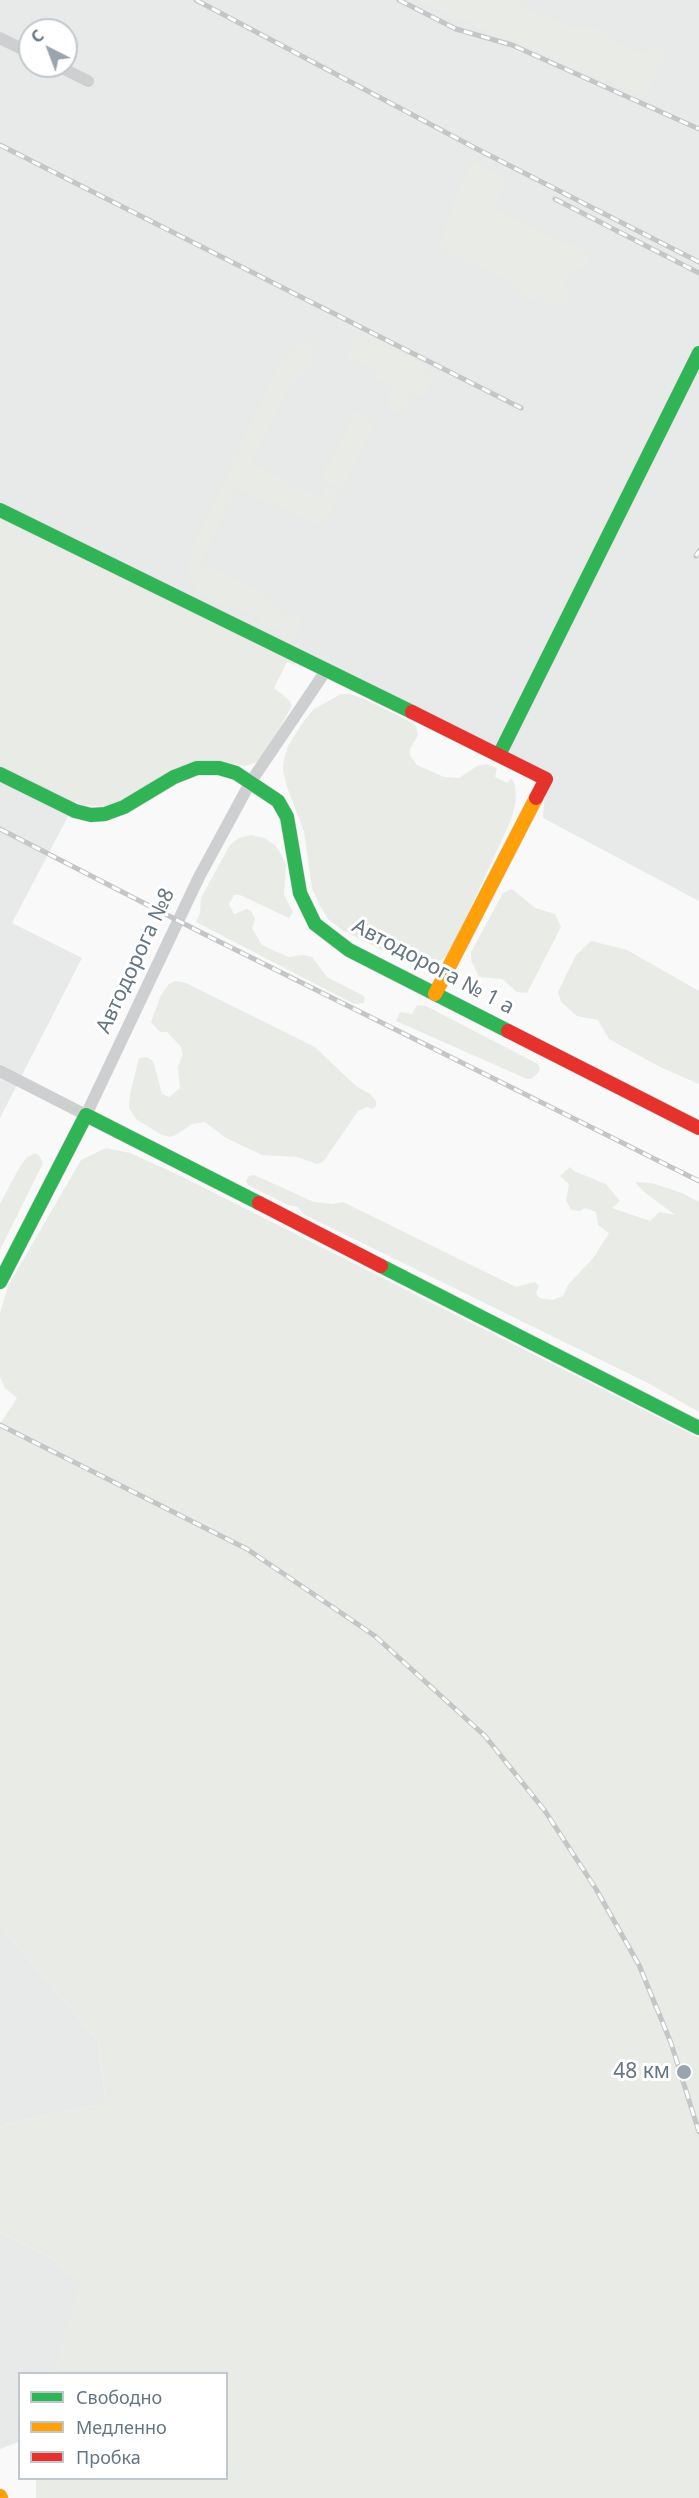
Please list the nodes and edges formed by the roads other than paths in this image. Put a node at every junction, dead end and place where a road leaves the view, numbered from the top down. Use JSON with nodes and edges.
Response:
{"nodes":[{"id":1,"x":0,"y":38,"type":"edge"},
{"id":2,"x":18,"y":46,"type":"edge"},
{"id":3,"x":78,"y":76,"type":"edge"},
{"id":4,"x":88,"y":81,"type":"dead end"},
{"id":5,"x":699,"y":353,"type":"edge"},
{"id":6,"x":0,"y":510,"type":"edge"},
{"id":7,"x":327,"y":669,"type":"junction"},
{"id":8,"x":499,"y":755,"type":"junction"},
{"id":9,"x":0,"y":774,"type":"edge"},
{"id":10,"x":250,"y":783,"type":"junction"},
{"id":11,"x":435,"y":994,"type":"junction"},
{"id":12,"x":0,"y":1071,"type":"edge"},
{"id":13,"x":87,"y":1115,"type":"junction"},
{"id":14,"x":699,"y":1128,"type":"edge"},
{"id":15,"x":0,"y":1282,"type":"edge"},
{"id":16,"x":699,"y":1428,"type":"edge"}],
"edges":[{"from":1,"to":2,"type":"street"},
{"from":3,"to":4,"type":"street"},
{"from":5,"to":8,"type":"street"},
{"from":6,"to":7,"type":"street"},
{"from":7,"to":8,"type":"street"},
{"from":7,"to":10,"type":"street","name":"Автодорога №8"},
{"from":8,"to":11,"type":"street"},
{"from":9,"to":10,"type":"street","name":"Автодорога № 1 а"},
{"from":10,"to":11,"type":"street","name":"Автодорога № 1 а"},
{"from":10,"to":13,"type":"street","name":"Автодорога №8"},
{"from":11,"to":14,"type":"street","name":"Автодорога № 1 а"},
{"from":12,"to":13,"type":"street"},
{"from":13,"to":15,"type":"street","name":"Автодорога №8"},
{"from":13,"to":16,"type":"street"}]}
